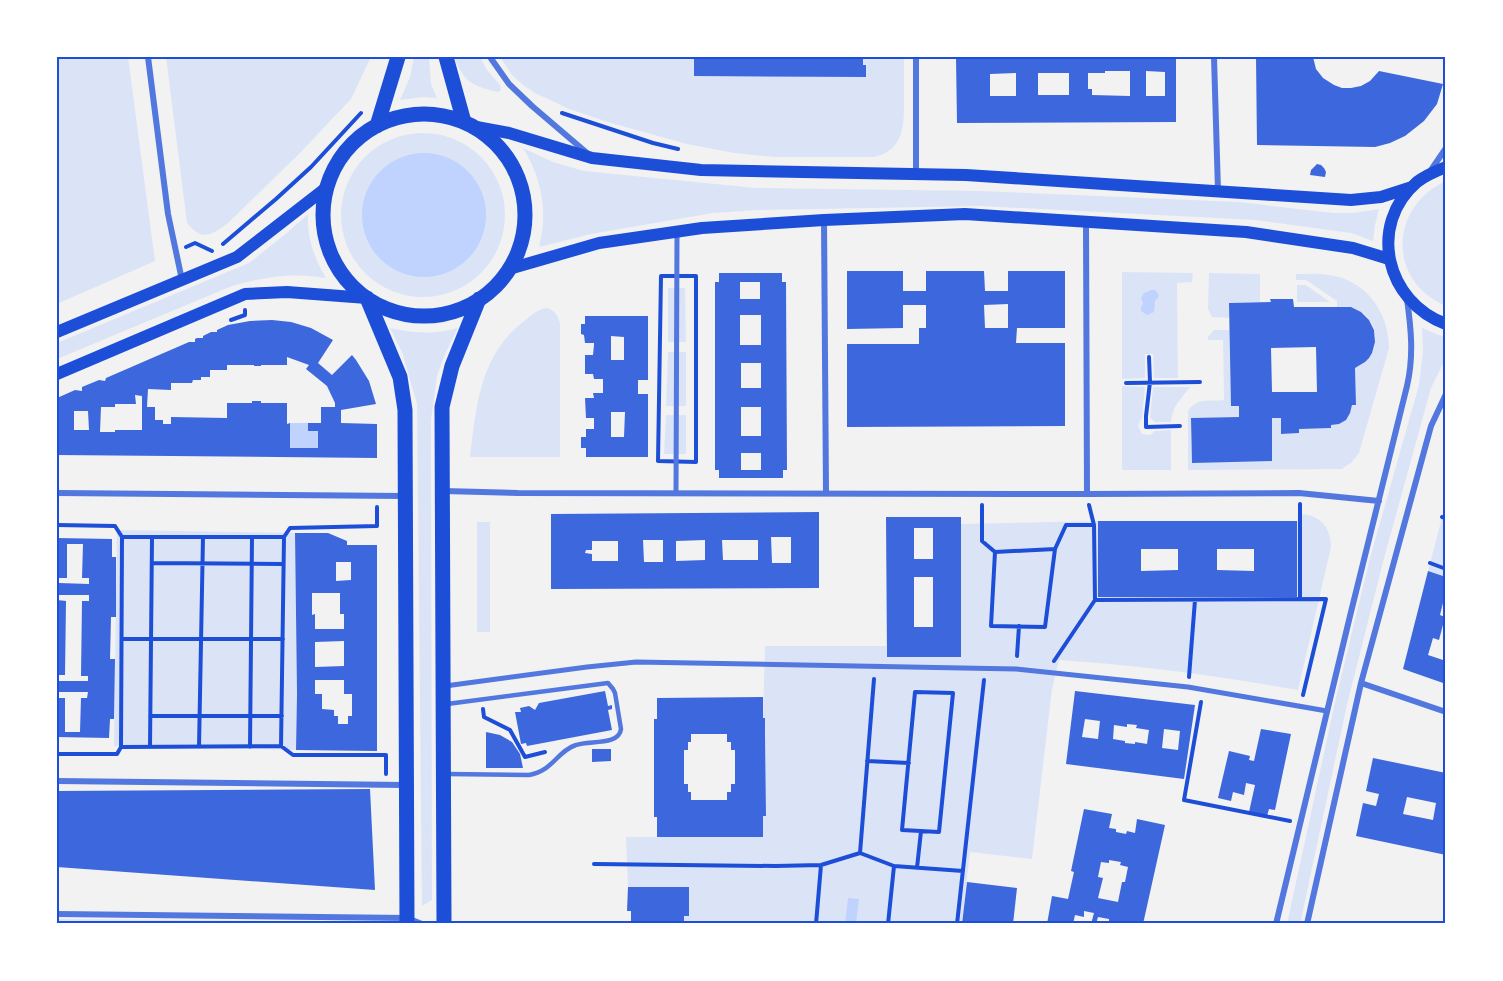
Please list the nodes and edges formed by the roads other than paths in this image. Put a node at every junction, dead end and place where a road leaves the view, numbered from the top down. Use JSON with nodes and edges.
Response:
{"nodes":[{"id":1,"x":148,"y":57,"type":"edge"},
{"id":2,"x":398,"y":57,"type":"edge"},
{"id":3,"x":446,"y":57,"type":"edge"},
{"id":4,"x":490,"y":57,"type":"edge"},
{"id":5,"x":916,"y":57,"type":"edge"},
{"id":6,"x":1214,"y":57,"type":"edge"},
{"id":7,"x":467,"y":124,"type":"junction"},
{"id":8,"x":377,"y":126,"type":"junction"},
{"id":9,"x":1446,"y":148,"type":"edge"},
{"id":10,"x":592,"y":158,"type":"junction"},
{"id":11,"x":1446,"y":167,"type":"edge"},
{"id":12,"x":916,"y":174,"type":"junction"},
{"id":13,"x":1428,"y":174,"type":"junction"},
{"id":14,"x":1412,"y":187,"type":"junction"},
{"id":15,"x":326,"y":188,"type":"junction"},
{"id":16,"x":1218,"y":191,"type":"junction"},
{"id":17,"x":824,"y":220,"type":"junction"},
{"id":18,"x":1086,"y":222,"type":"junction"},
{"id":19,"x":677,"y":232,"type":"junction"},
{"id":20,"x":1389,"y":259,"type":"junction"},
{"id":21,"x":509,"y":269,"type":"junction"},
{"id":22,"x":183,"y":280,"type":"junction"},
{"id":23,"x":367,"y":298,"type":"junction"},
{"id":24,"x":1407,"y":298,"type":"junction"},
{"id":25,"x":479,"y":299,"type":"junction"},
{"id":26,"x":1446,"y":324,"type":"edge"},
{"id":27,"x":57,"y":332,"type":"edge"},
{"id":28,"x":57,"y":374,"type":"edge"},
{"id":29,"x":1446,"y":394,"type":"edge"},
{"id":30,"x":443,"y":491,"type":"junction"},
{"id":31,"x":676,"y":492,"type":"junction"},
{"id":32,"x":826,"y":492,"type":"junction"},
{"id":33,"x":57,"y":493,"type":"edge"},
{"id":34,"x":1087,"y":494,"type":"junction"},
{"id":35,"x":405,"y":496,"type":"junction"},
{"id":36,"x":1379,"y":501,"type":"junction"},
{"id":37,"x":1361,"y":683,"type":"junction"},
{"id":38,"x":443,"y":686,"type":"junction"},
{"id":39,"x":444,"y":704,"type":"junction"},
{"id":40,"x":1327,"y":711,"type":"junction"},
{"id":41,"x":1446,"y":712,"type":"edge"},
{"id":42,"x":444,"y":774,"type":"junction"},
{"id":43,"x":57,"y":781,"type":"edge"},
{"id":44,"x":406,"y":784,"type":"junction"},
{"id":45,"x":57,"y":914,"type":"edge"},
{"id":46,"x":320,"y":921,"type":"edge"},
{"id":47,"x":407,"y":921,"type":"edge"},
{"id":48,"x":422,"y":924,"type":"edge"},
{"id":49,"x":444,"y":924,"type":"edge"},
{"id":50,"x":1276,"y":924,"type":"edge"},
{"id":51,"x":1307,"y":924,"type":"edge"}],
"edges":[{"from":1,"to":22,"type":"street"},
{"from":2,"to":8,"type":"main road"},
{"from":3,"to":7,"type":"main road"},
{"from":4,"to":10,"type":"street"},
{"from":5,"to":12,"type":"street"},
{"from":6,"to":16,"type":"street"},
{"from":7,"to":8,"type":"main road"},
{"from":7,"to":10,"type":"main road"},
{"from":7,"to":21,"type":"main road"},
{"from":8,"to":15,"type":"main road"},
{"from":9,"to":13,"type":"street"},
{"from":10,"to":12,"type":"main road"},
{"from":11,"to":13,"type":"main road"},
{"from":12,"to":16,"type":"main road"},
{"from":13,"to":14,"type":"main road"},
{"from":14,"to":16,"type":"main road"},
{"from":14,"to":20,"type":"main road"},
{"from":15,"to":22,"type":"main road"},
{"from":15,"to":23,"type":"main road"},
{"from":17,"to":18,"type":"main road"},
{"from":17,"to":19,"type":"main road"},
{"from":17,"to":32,"type":"street"},
{"from":18,"to":20,"type":"main road"},
{"from":18,"to":34,"type":"street"},
{"from":19,"to":21,"type":"main road"},
{"from":19,"to":31,"type":"street"},
{"from":20,"to":24,"type":"main road"},
{"from":21,"to":25,"type":"main road"},
{"from":22,"to":27,"type":"main road"},
{"from":23,"to":25,"type":"main road"},
{"from":23,"to":28,"type":"main road"},
{"from":23,"to":35,"type":"main road"},
{"from":24,"to":26,"type":"main road"},
{"from":24,"to":36,"type":"street"},
{"from":25,"to":30,"type":"main road"},
{"from":29,"to":37,"type":"street"},
{"from":30,"to":31,"type":"street"},
{"from":30,"to":38,"type":"main road"},
{"from":31,"to":32,"type":"street"},
{"from":32,"to":34,"type":"street"},
{"from":33,"to":35,"type":"street"},
{"from":34,"to":36,"type":"street"},
{"from":35,"to":44,"type":"main road"},
{"from":36,"to":40,"type":"street"},
{"from":37,"to":41,"type":"street"},
{"from":37,"to":51,"type":"street"},
{"from":38,"to":39,"type":"main road"},
{"from":38,"to":40,"type":"street"},
{"from":39,"to":42,"type":"main road"},
{"from":39,"to":42,"type":"lane"},
{"from":40,"to":50,"type":"street"},
{"from":42,"to":49,"type":"main road"},
{"from":43,"to":44,"type":"street"},
{"from":44,"to":47,"type":"main road"},
{"from":45,"to":46,"type":"street"},
{"from":46,"to":47,"type":"street"},
{"from":47,"to":48,"type":"street"}]}
